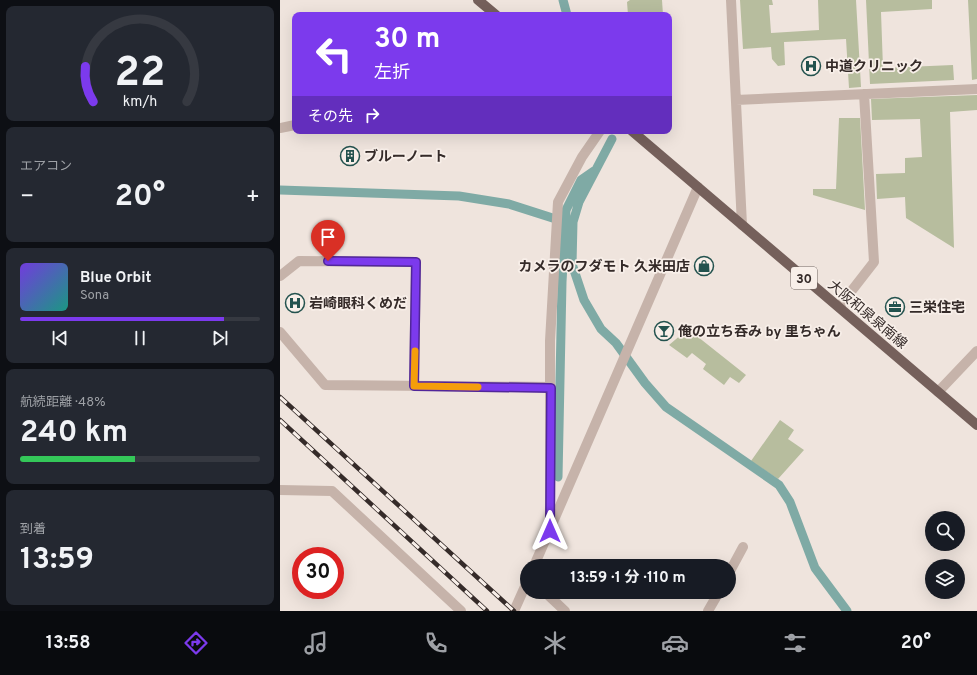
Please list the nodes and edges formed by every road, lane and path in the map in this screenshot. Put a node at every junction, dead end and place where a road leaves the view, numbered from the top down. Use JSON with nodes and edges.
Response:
{"nodes":[{"id":1,"x":478,"y":0,"type":"edge"},
{"id":2,"x":732,"y":0,"type":"edge"},
{"id":3,"x":492,"y":12,"type":"edge"},
{"id":4,"x":977,"y":89,"type":"edge"},
{"id":5,"x":864,"y":94,"type":"junction"},
{"id":6,"x":736,"y":100,"type":"junction"},
{"id":7,"x":292,"y":126,"type":"edge"},
{"id":8,"x":280,"y":128,"type":"edge"},
{"id":9,"x":598,"y":134,"type":"edge"},
{"id":10,"x":636,"y":134,"type":"edge"},
{"id":11,"x":698,"y":187,"type":"junction"},
{"id":12,"x":742,"y":225,"type":"junction"},
{"id":13,"x":280,"y":276,"type":"edge"},
{"id":14,"x":839,"y":307,"type":"junction"},
{"id":15,"x":280,"y":332,"type":"edge"},
{"id":16,"x":977,"y":351,"type":"edge"},
{"id":17,"x":414,"y":386,"type":"junction"},
{"id":18,"x":551,"y":388,"type":"junction"},
{"id":19,"x":938,"y":392,"type":"junction"},
{"id":20,"x":977,"y":425,"type":"edge"},
{"id":21,"x":280,"y":490,"type":"edge"},
{"id":22,"x":550,"y":531,"type":"junction"},
{"id":23,"x":743,"y":547,"type":"dead end"},
{"id":24,"x":537,"y":559,"type":"edge"},
{"id":25,"x":736,"y":560,"type":"edge"},
{"id":26,"x":520,"y":598,"type":"edge"},
{"id":27,"x":552,"y":599,"type":"edge"},
{"id":28,"x":715,"y":599,"type":"edge"},
{"id":29,"x":461,"y":611,"type":"edge"},
{"id":30,"x":514,"y":611,"type":"edge"},
{"id":31,"x":565,"y":611,"type":"edge"},
{"id":32,"x":708,"y":611,"type":"edge"}],
"edges":[{"from":1,"to":3,"type":"main road"},
{"from":2,"to":6,"type":"street"},
{"from":4,"to":5,"type":"street"},
{"from":5,"to":6,"type":"street"},
{"from":5,"to":14,"type":"street"},
{"from":6,"to":12,"type":"street"},
{"from":7,"to":8,"type":"street"},
{"from":9,"to":18,"type":"street"},
{"from":10,"to":11,"type":"main road","name":"大阪和泉泉南線","number":"30"},
{"from":11,"to":12,"type":"main road","name":"大阪和泉泉南線","number":"30"},
{"from":11,"to":22,"type":"street"},
{"from":12,"to":14,"type":"main road","name":"大阪和泉泉南線","number":"30"},
{"from":13,"to":17,"type":"street"},
{"from":14,"to":19,"type":"main road","name":"大阪和泉泉南線","number":"30"},
{"from":15,"to":17,"type":"street"},
{"from":16,"to":19,"type":"street"},
{"from":17,"to":18,"type":"street"},
{"from":18,"to":22,"type":"street"},
{"from":19,"to":20,"type":"main road","name":"大阪和泉泉南線","number":"30"},
{"from":21,"to":29,"type":"street"},
{"from":22,"to":24,"type":"street"},
{"from":23,"to":25,"type":"street"},
{"from":26,"to":30,"type":"street"},
{"from":27,"to":31,"type":"street"},
{"from":28,"to":32,"type":"street"}]}
